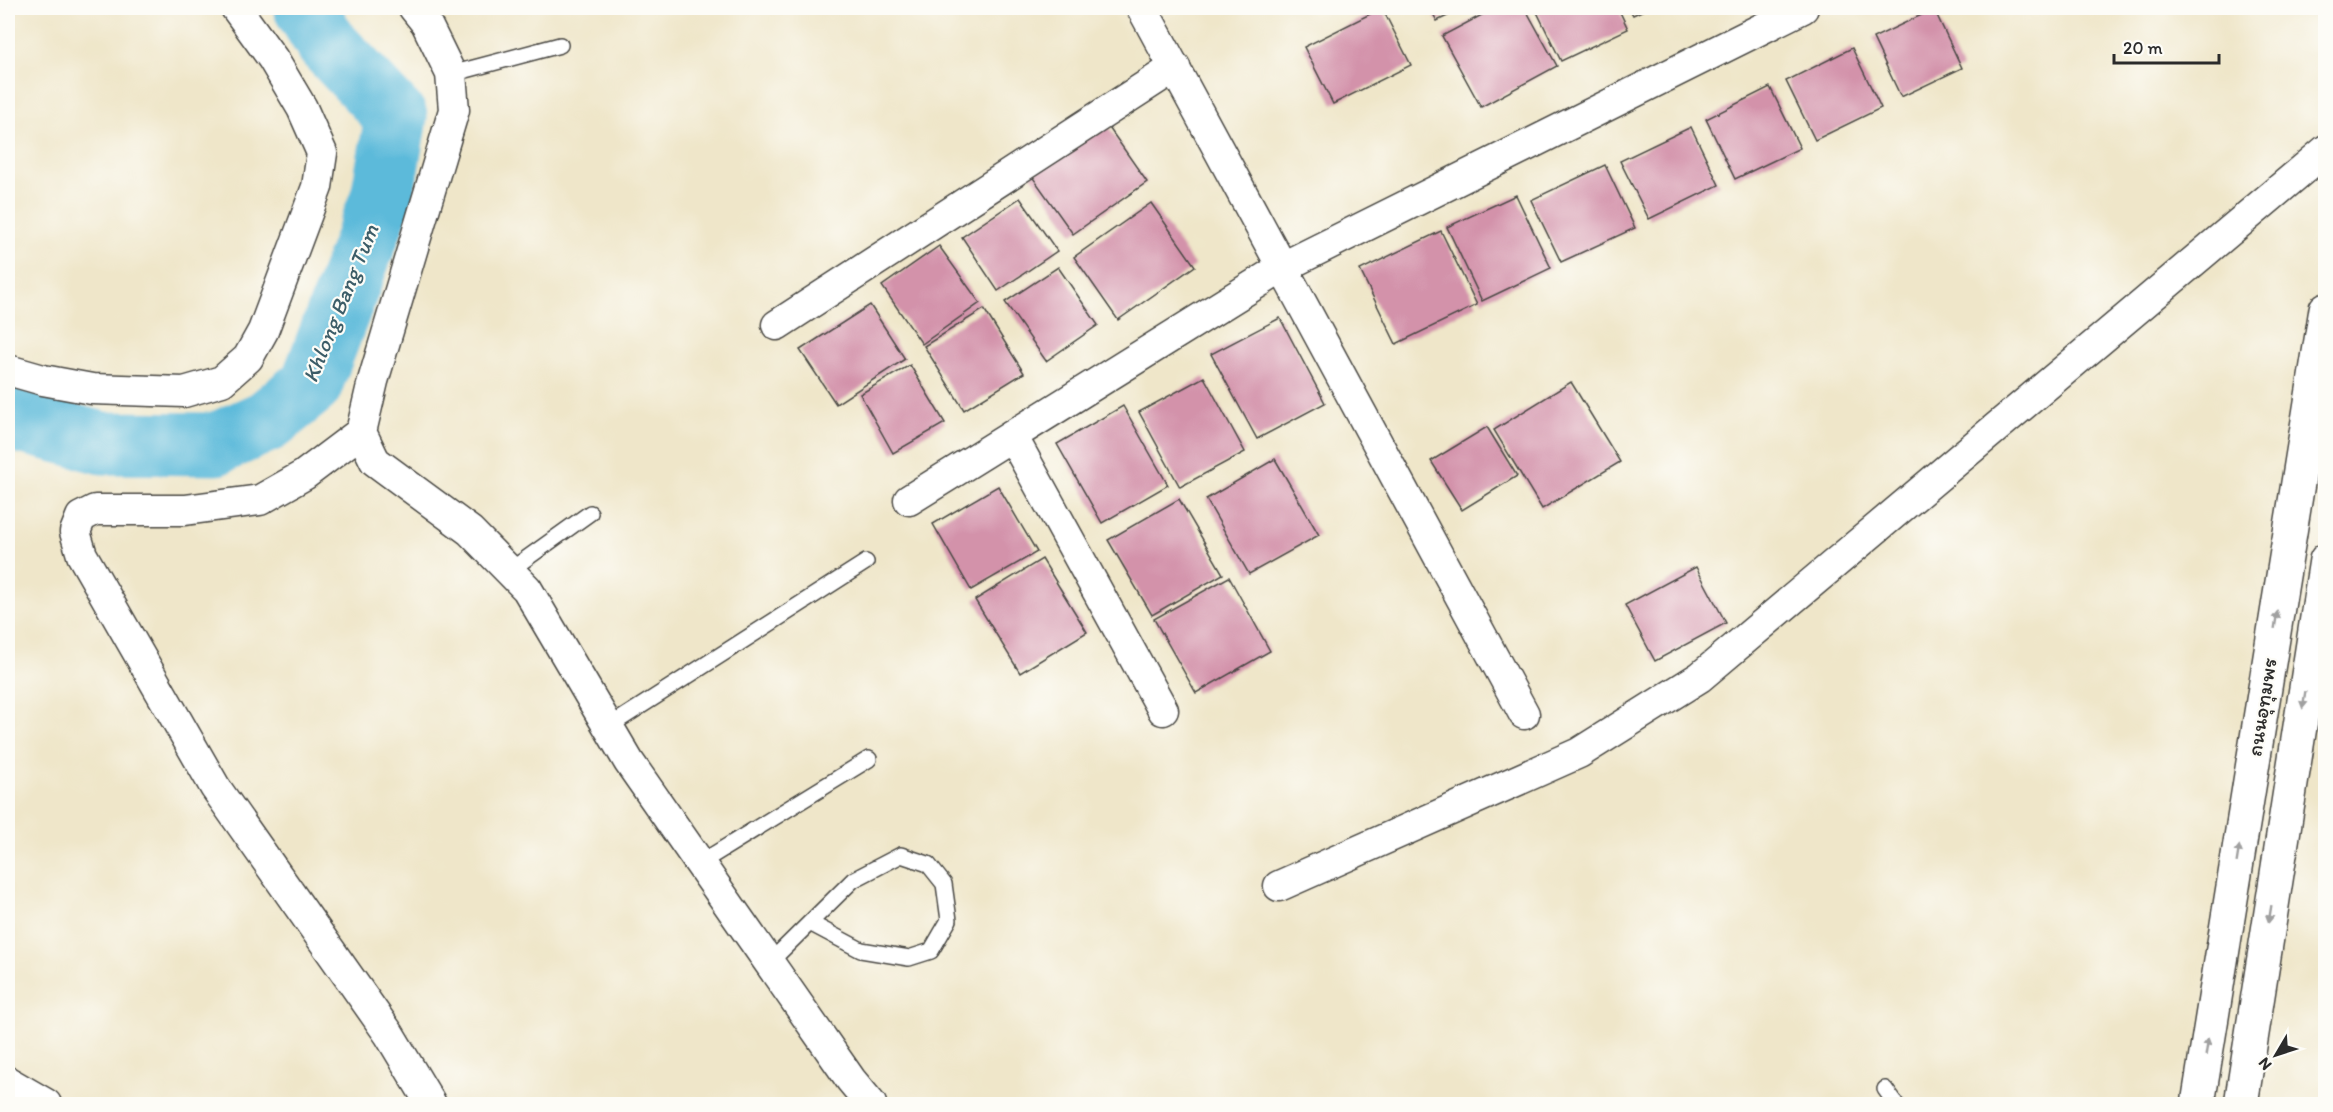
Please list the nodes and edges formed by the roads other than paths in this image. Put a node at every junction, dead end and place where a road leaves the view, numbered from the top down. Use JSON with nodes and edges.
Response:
{"nodes":[{"id":1,"x":236,"y":8,"type":"edge"},
{"id":2,"x":414,"y":8,"type":"edge"},
{"id":3,"x":1142,"y":8,"type":"edge"},
{"id":4,"x":1803,"y":8,"type":"edge"},
{"id":5,"x":560,"y":45,"type":"dead end"},
{"id":6,"x":1175,"y":68,"type":"junction"},
{"id":7,"x":451,"y":74,"type":"junction"},
{"id":8,"x":2325,"y":150,"type":"edge"},
{"id":9,"x":1282,"y":267,"type":"junction"},
{"id":10,"x":2325,"y":309,"type":"edge"},
{"id":11,"x":777,"y":325,"type":"dead end"},
{"id":12,"x":8,"y":370,"type":"edge"},
{"id":13,"x":362,"y":432,"type":"junction"},
{"id":14,"x":1012,"y":436,"type":"junction"},
{"id":15,"x":909,"y":500,"type":"dead end"},
{"id":16,"x":590,"y":513,"type":"dead end"},
{"id":17,"x":2325,"y":560,"type":"edge"},
{"id":18,"x":867,"y":562,"type":"dead end"},
{"id":19,"x":509,"y":571,"type":"junction"},
{"id":20,"x":1163,"y":710,"type":"dead end"},
{"id":21,"x":1524,"y":714,"type":"dead end"},
{"id":22,"x":608,"y":727,"type":"junction"},
{"id":23,"x":870,"y":759,"type":"dead end"},
{"id":24,"x":699,"y":863,"type":"junction"},
{"id":25,"x":1279,"y":886,"type":"dead end"},
{"id":26,"x":810,"y":923,"type":"junction"},
{"id":27,"x":769,"y":963,"type":"junction"},
{"id":28,"x":8,"y":1082,"type":"edge"},
{"id":29,"x":1885,"y":1089,"type":"dead end"},
{"id":30,"x":46,"y":1104,"type":"edge"},
{"id":31,"x":431,"y":1104,"type":"edge"},
{"id":32,"x":871,"y":1104,"type":"edge"},
{"id":33,"x":1896,"y":1104,"type":"edge"},
{"id":34,"x":2198,"y":1104,"type":"edge"},
{"id":35,"x":2241,"y":1104,"type":"edge"}],
"edges":[{"from":1,"to":12,"type":"street"},
{"from":2,"to":7,"type":"street"},
{"from":3,"to":6,"type":"street"},
{"from":4,"to":9,"type":"street"},
{"from":5,"to":7,"type":"lane"},
{"from":6,"to":9,"type":"street"},
{"from":6,"to":11,"type":"street"},
{"from":7,"to":13,"type":"street"},
{"from":8,"to":25,"type":"street"},
{"from":9,"to":14,"type":"street"},
{"from":9,"to":21,"type":"street"},
{"from":34,"to":10,"type":"street","name":"ถนนอุทุมพร","one_way":true},
{"from":13,"to":19,"type":"street"},
{"from":13,"to":31,"type":"street"},
{"from":14,"to":15,"type":"street"},
{"from":14,"to":20,"type":"street"},
{"from":16,"to":19,"type":"lane"},
{"from":17,"to":35,"type":"street","name":"ถนนอุทุมพร","one_way":true},
{"from":18,"to":22,"type":"lane"},
{"from":19,"to":22,"type":"street"},
{"from":22,"to":24,"type":"street"},
{"from":23,"to":24,"type":"lane"},
{"from":24,"to":27,"type":"street"},
{"from":26,"to":26,"type":"lane"},
{"from":26,"to":27,"type":"lane"},
{"from":27,"to":32,"type":"street"},
{"from":28,"to":30,"type":"street"},
{"from":29,"to":33,"type":"lane"}]}
